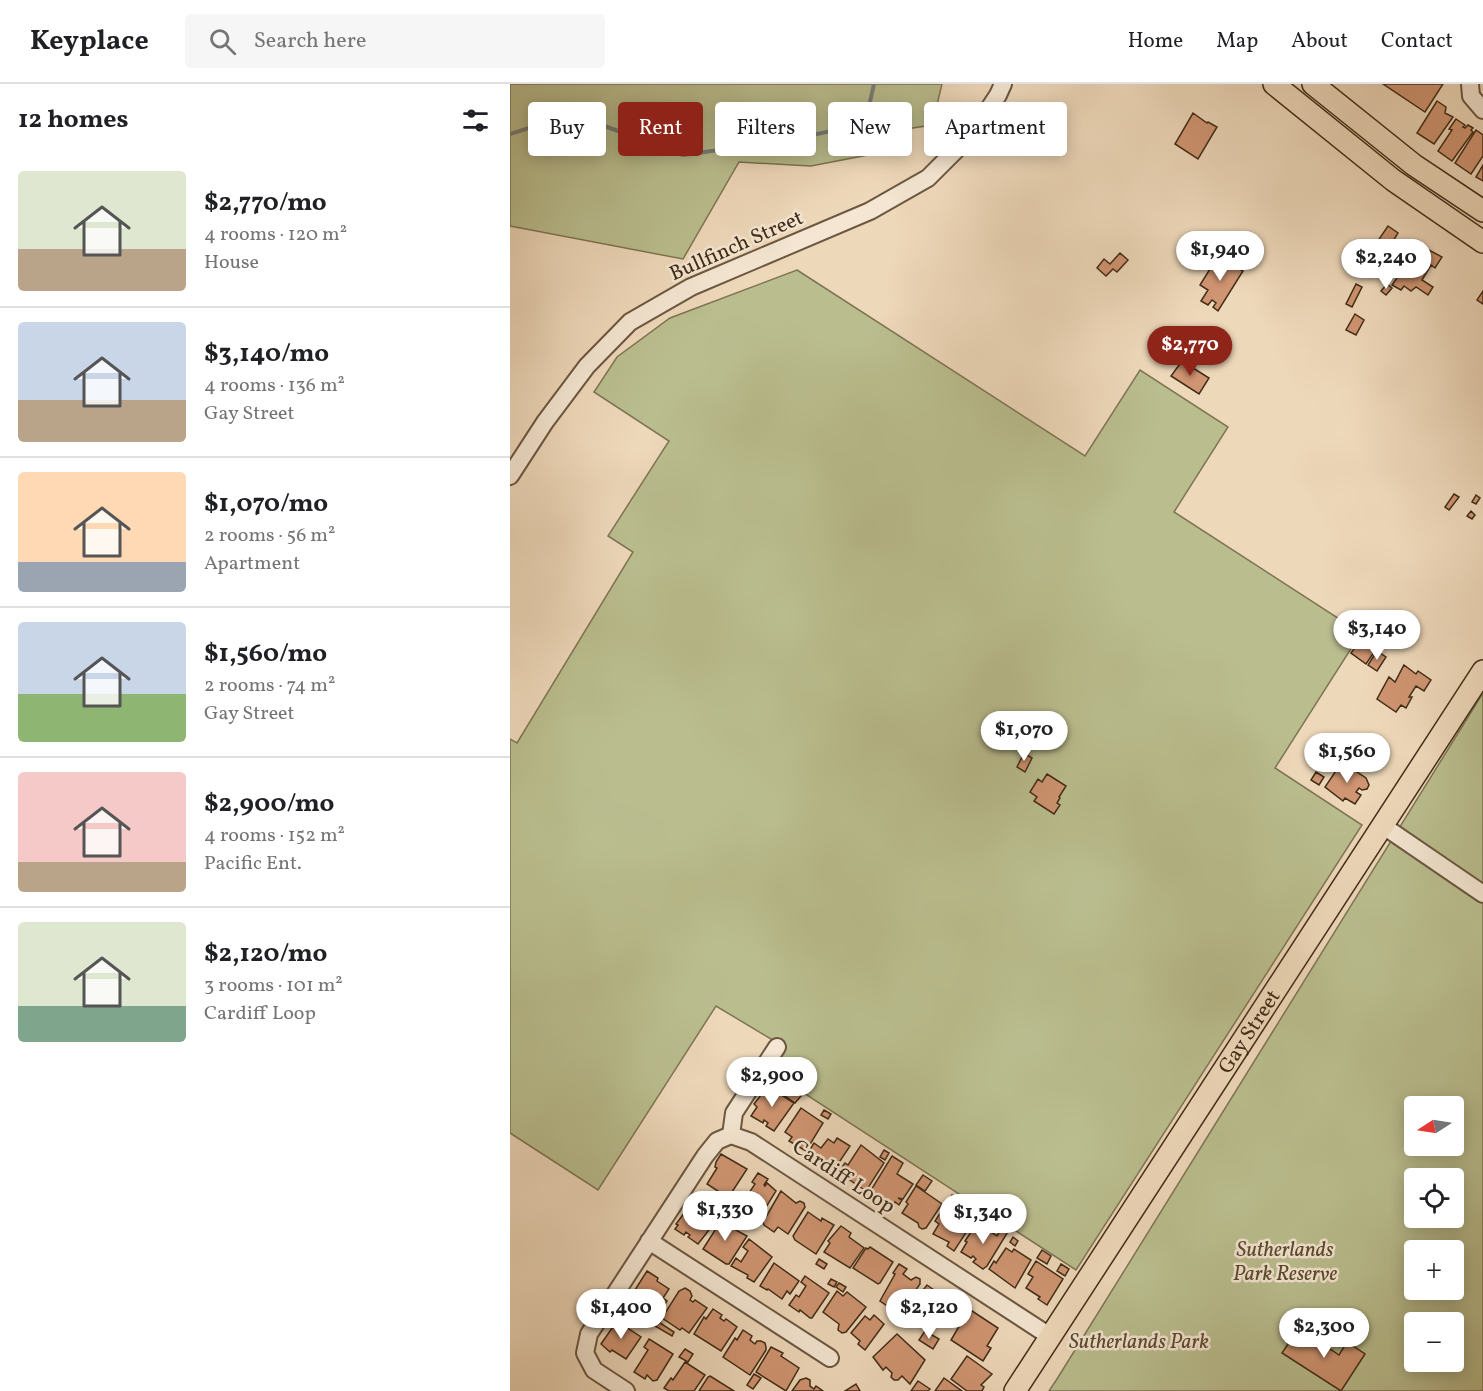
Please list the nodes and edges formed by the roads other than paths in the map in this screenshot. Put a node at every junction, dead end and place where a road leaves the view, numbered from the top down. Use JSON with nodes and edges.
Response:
{"nodes":[{"id":1,"x":1004,"y":84,"type":"edge"},
{"id":2,"x":1313,"y":84,"type":"edge"},
{"id":3,"x":1470,"y":84,"type":"edge"},
{"id":4,"x":1289,"y":89,"type":"edge"},
{"id":5,"x":1483,"y":110,"type":"edge"},
{"id":6,"x":1483,"y":211,"type":"edge"},
{"id":7,"x":1483,"y":242,"type":"edge"},
{"id":8,"x":510,"y":476,"type":"edge"},
{"id":9,"x":1483,"y":671,"type":"edge"},
{"id":10,"x":1382,"y":825,"type":"junction"},
{"id":11,"x":1483,"y":894,"type":"edge"},
{"id":12,"x":777,"y":1047,"type":"dead end"},
{"id":13,"x":731,"y":1135,"type":"junction"},
{"id":14,"x":649,"y":1241,"type":"junction"},
{"id":15,"x":1051,"y":1337,"type":"junction"},
{"id":16,"x":830,"y":1358,"type":"dead end"},
{"id":17,"x":627,"y":1391,"type":"edge"},
{"id":18,"x":1016,"y":1391,"type":"edge"}],
"edges":[{"from":1,"to":8,"type":"street","name":"Bullfinch Street"},
{"from":2,"to":6,"type":"main road"},
{"from":3,"to":5,"type":"street"},
{"from":4,"to":7,"type":"main road"},
{"from":9,"to":10,"type":"main road","name":"Gay Street"},
{"from":10,"to":11,"type":"street"},
{"from":10,"to":15,"type":"main road","name":"Gay Street"},
{"from":12,"to":13,"type":"street"},
{"from":13,"to":14,"type":"street"},
{"from":13,"to":15,"type":"street","name":"Cardiff Loop"},
{"from":14,"to":16,"type":"street"},
{"from":14,"to":17,"type":"street"},
{"from":15,"to":18,"type":"main road","name":"Gay Street"}]}
